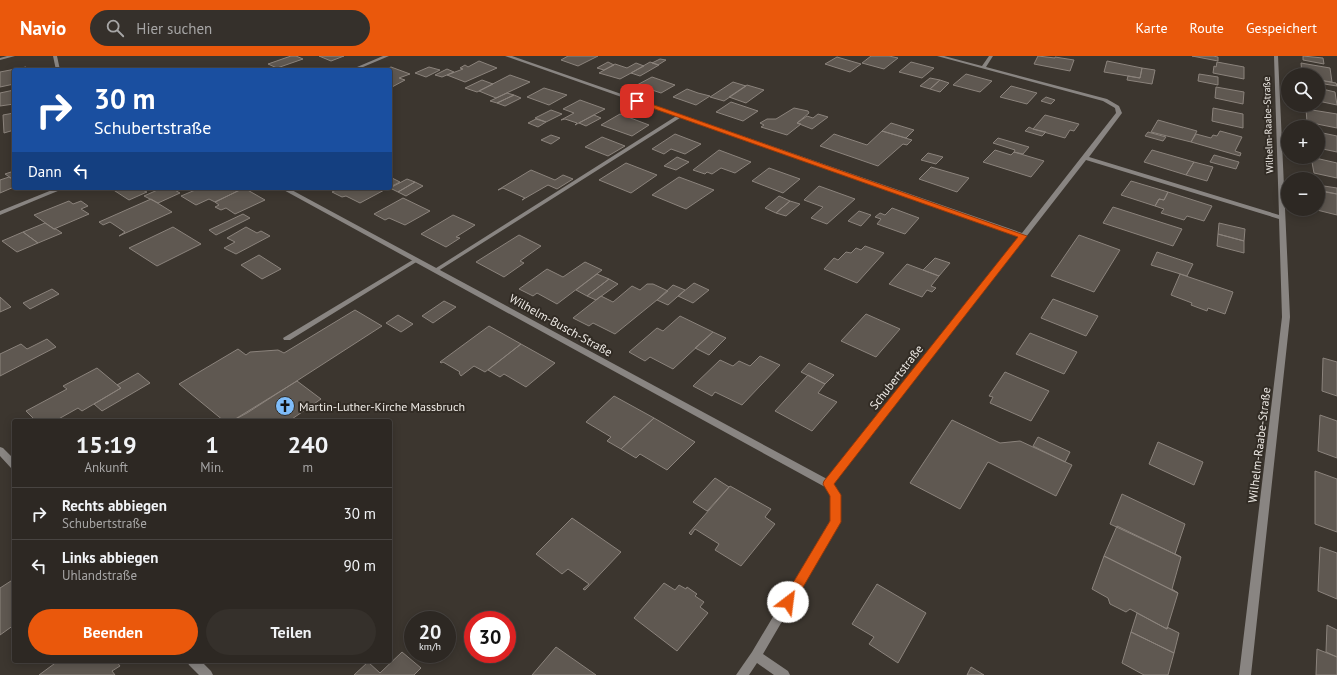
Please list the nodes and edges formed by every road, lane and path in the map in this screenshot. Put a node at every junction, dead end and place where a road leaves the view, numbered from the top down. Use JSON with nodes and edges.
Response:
{"nodes":[{"id":1,"x":13,"y":56,"type":"edge"},
{"id":2,"x":56,"y":56,"type":"edge"},
{"id":3,"x":387,"y":56,"type":"edge"},
{"id":4,"x":507,"y":56,"type":"edge"},
{"id":5,"x":939,"y":56,"type":"edge"},
{"id":6,"x":991,"y":56,"type":"edge"},
{"id":7,"x":1276,"y":56,"type":"edge"},
{"id":8,"x":0,"y":59,"type":"edge"},
{"id":9,"x":58,"y":68,"type":"edge"},
{"id":10,"x":357,"y":68,"type":"edge"},
{"id":11,"x":984,"y":68,"type":"junction"},
{"id":12,"x":680,"y":116,"type":"junction"},
{"id":13,"x":1086,"y":158,"type":"junction"},
{"id":14,"x":57,"y":190,"type":"edge"},
{"id":15,"x":287,"y":190,"type":"edge"},
{"id":16,"x":0,"y":213,"type":"edge"},
{"id":17,"x":1282,"y":218,"type":"junction"},
{"id":18,"x":1023,"y":236,"type":"junction"},
{"id":19,"x":416,"y":260,"type":"junction"},
{"id":20,"x":436,"y":270,"type":"junction"},
{"id":21,"x":287,"y":338,"type":"dead end"},
{"id":22,"x":0,"y":450,"type":"edge"},
{"id":23,"x":12,"y":463,"type":"edge"},
{"id":24,"x":828,"y":484,"type":"junction"},
{"id":25,"x":756,"y":656,"type":"junction"},
{"id":26,"x":195,"y":663,"type":"edge"},
{"id":27,"x":206,"y":675,"type":"edge"},
{"id":28,"x":742,"y":675,"type":"edge"},
{"id":29,"x":784,"y":675,"type":"edge"},
{"id":30,"x":1245,"y":675,"type":"edge"}],
"edges":[{"from":1,"to":8,"type":"street"},
{"from":2,"to":9,"type":"street"},
{"from":3,"to":10,"type":"street"},
{"from":4,"to":12,"type":"street"},
{"from":5,"to":11,"type":"street"},
{"from":6,"to":11,"type":"street"},
{"from":7,"to":17,"type":"street","name":"Wilhelm-Raabe-Straße"},
{"from":11,"to":13,"type":"street","name":"Schubertstraße"},
{"from":12,"to":18,"type":"street"},
{"from":12,"to":20,"type":"street"},
{"from":13,"to":17,"type":"street"},
{"from":13,"to":18,"type":"street","name":"Schubertstraße"},
{"from":14,"to":16,"type":"street"},
{"from":15,"to":19,"type":"street","name":"Wilhelm-Busch-Straße"},
{"from":17,"to":30,"type":"street","name":"Wilhelm-Raabe-Straße"},
{"from":18,"to":24,"type":"street","name":"Schubertstraße"},
{"from":19,"to":20,"type":"street","name":"Wilhelm-Busch-Straße"},
{"from":19,"to":21,"type":"street"},
{"from":20,"to":24,"type":"street","name":"Wilhelm-Busch-Straße"},
{"from":22,"to":23,"type":"street"},
{"from":24,"to":25,"type":"street"},
{"from":25,"to":28,"type":"street"},
{"from":25,"to":29,"type":"street"},
{"from":26,"to":27,"type":"street"}]}
